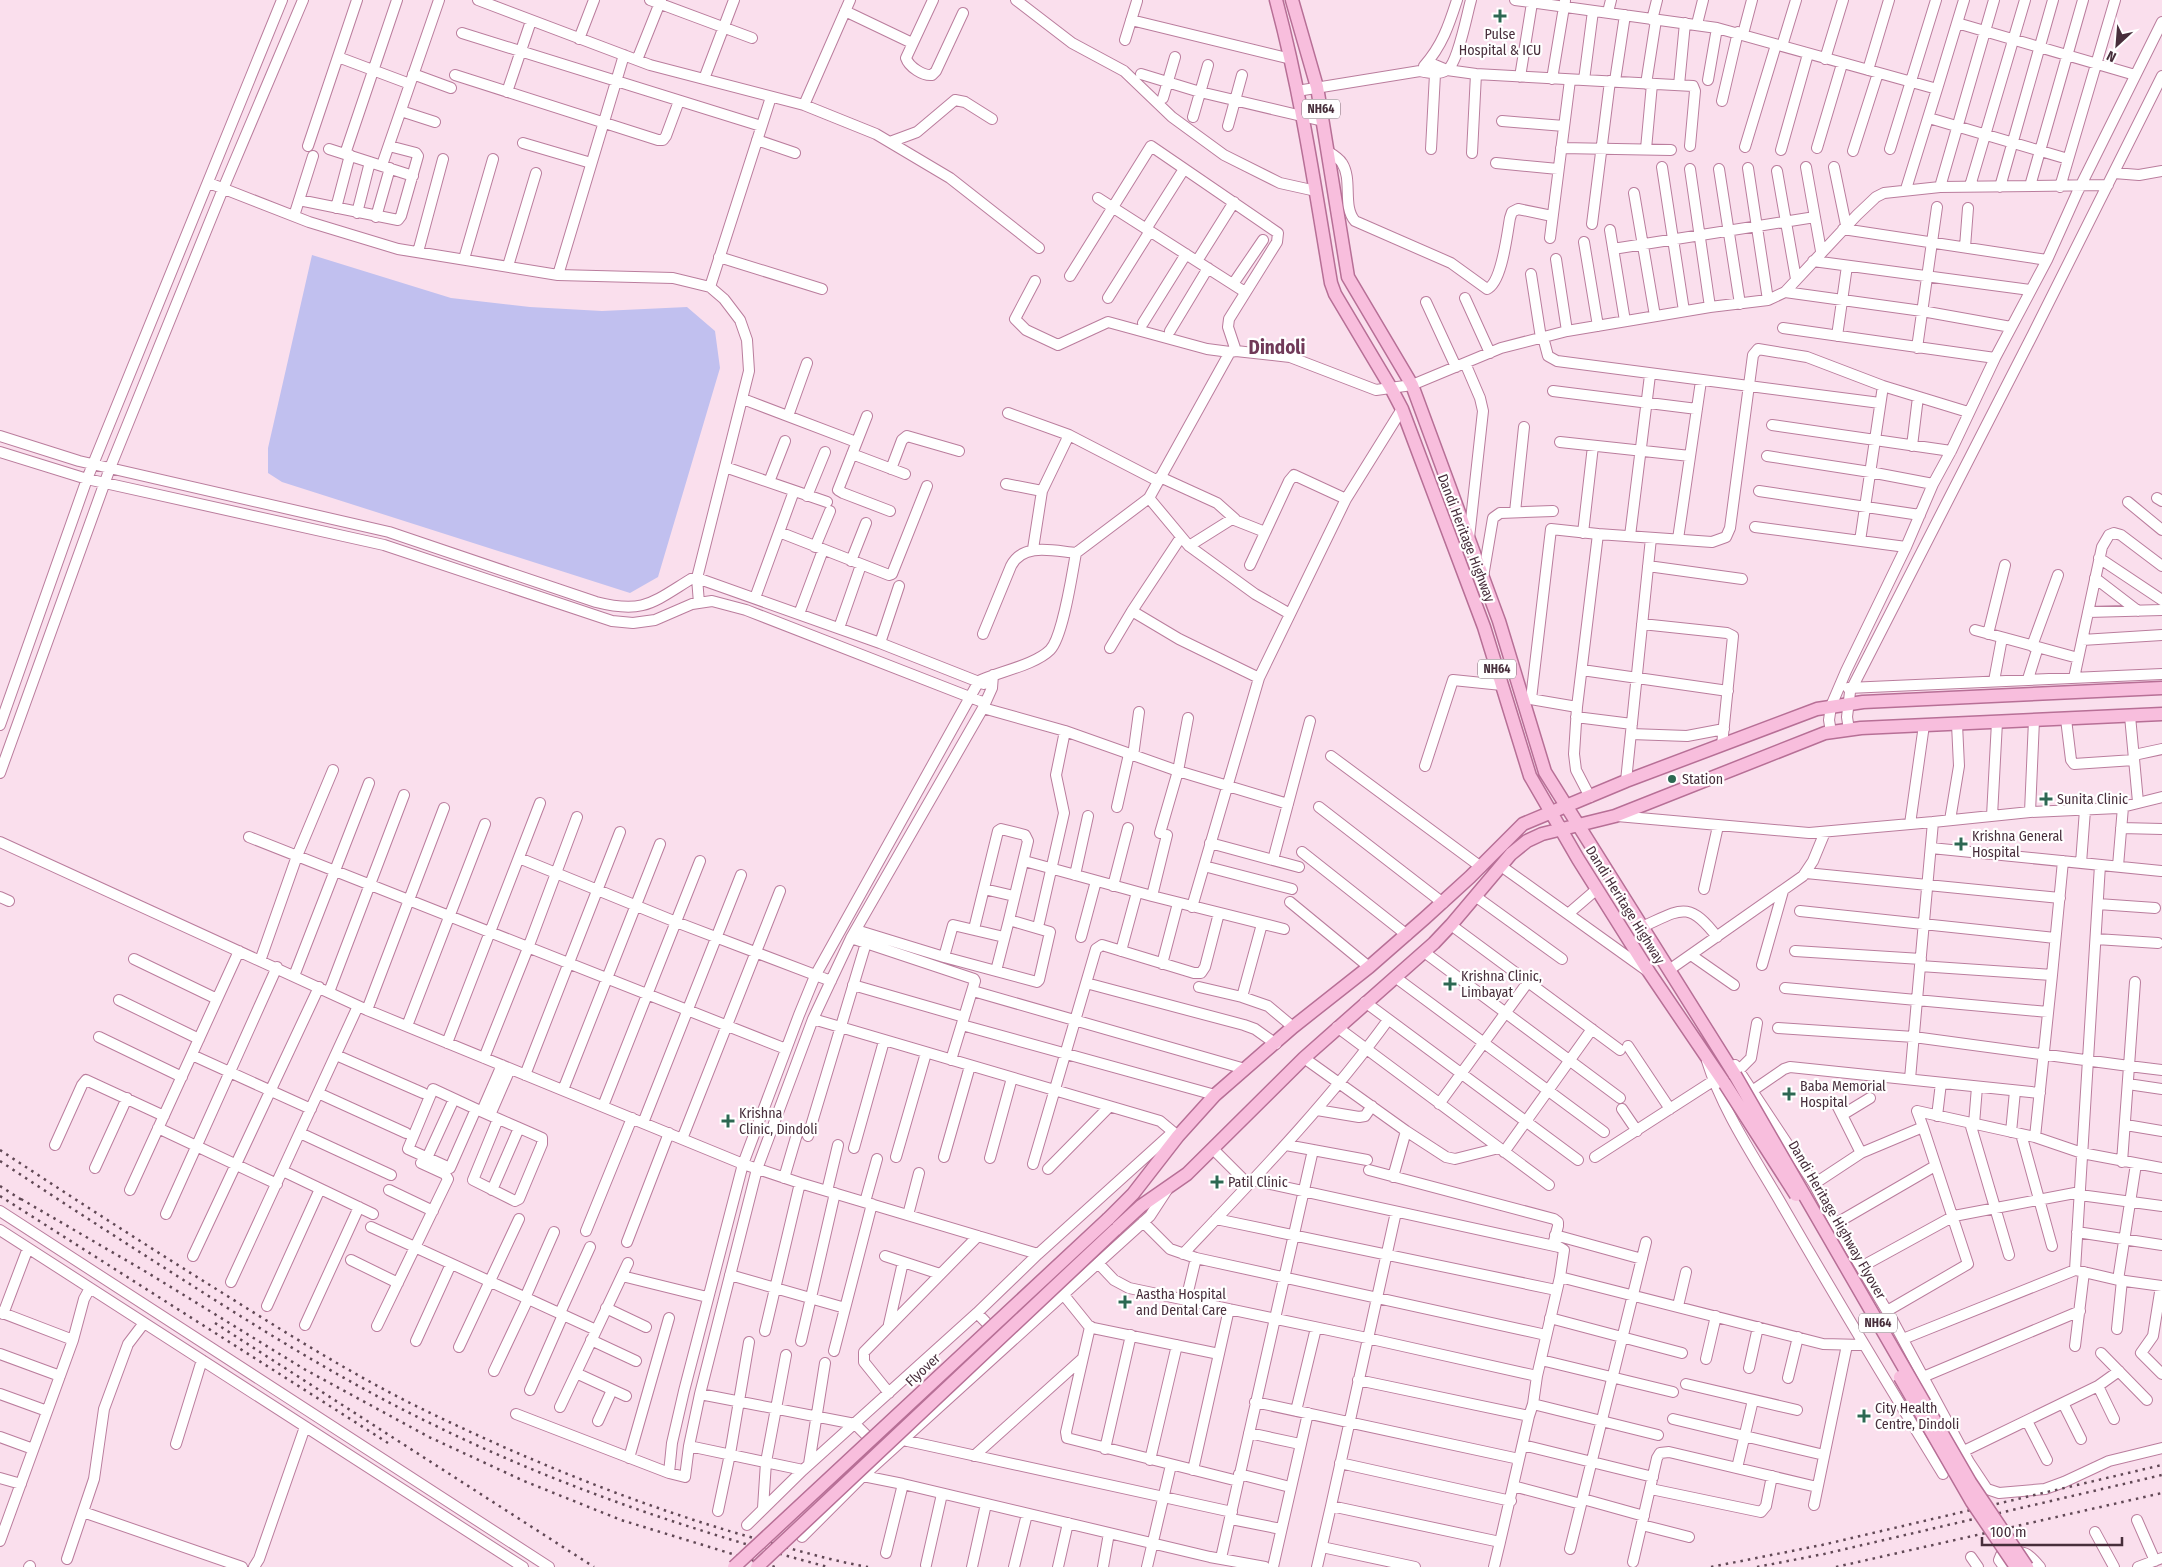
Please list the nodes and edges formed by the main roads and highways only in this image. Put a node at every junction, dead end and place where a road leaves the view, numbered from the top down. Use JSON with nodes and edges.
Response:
{"nodes":[{"id":1,"x":1276,"y":0,"type":"edge"},
{"id":2,"x":1292,"y":0,"type":"edge"},
{"id":3,"x":2162,"y":688,"type":"edge"},
{"id":4,"x":2162,"y":714,"type":"edge"},
{"id":5,"x":1567,"y":807,"type":"junction"},
{"id":6,"x":1551,"y":813,"type":"junction"},
{"id":7,"x":1578,"y":826,"type":"junction"},
{"id":8,"x":1561,"y":830,"type":"junction"},
{"id":9,"x":1705,"y":1056,"type":"joint"},
{"id":10,"x":1111,"y":1224,"type":"junction"},
{"id":11,"x":734,"y":1567,"type":"edge"},
{"id":12,"x":757,"y":1567,"type":"edge"},
{"id":13,"x":2016,"y":1567,"type":"edge"},
{"id":14,"x":2027,"y":1567,"type":"edge"}],
"edges":[{"from":1,"to":6,"type":"main road","name":"Dandi Heritage Highway","number":"NH64"},
{"from":2,"to":5,"type":"main road","number":"NH64"},
{"from":3,"to":5,"type":"main road","name":"Flyover"},
{"from":4,"to":7,"type":"main road","name":"Flyover"},
{"from":5,"to":6,"type":"main road","name":"Flyover"},
{"from":5,"to":7,"type":"main road","number":"NH64"},
{"from":6,"to":8,"type":"main road","name":"Dandi Heritage Highway","number":"NH64"},
{"from":6,"to":10,"type":"main road","name":"Flyover"},
{"from":7,"to":8,"type":"main road","name":"Flyover"},
{"from":7,"to":14,"type":"main road","name":"Dandi Heritage Highway Flyover","number":"NH64","bridge":true},
{"from":8,"to":9,"type":"main road","name":"Dandi Heritage Highway","number":"NH64"},
{"from":8,"to":10,"type":"main road","name":"Flyover"},
{"from":9,"to":13,"type":"main road","name":"Dandi Heritage Highway Flyover","number":"NH64","bridge":true},
{"from":10,"to":11,"type":"main road","name":"Flyover","bridge":true},
{"from":10,"to":12,"type":"main road","name":"Flyover","bridge":true}]}
